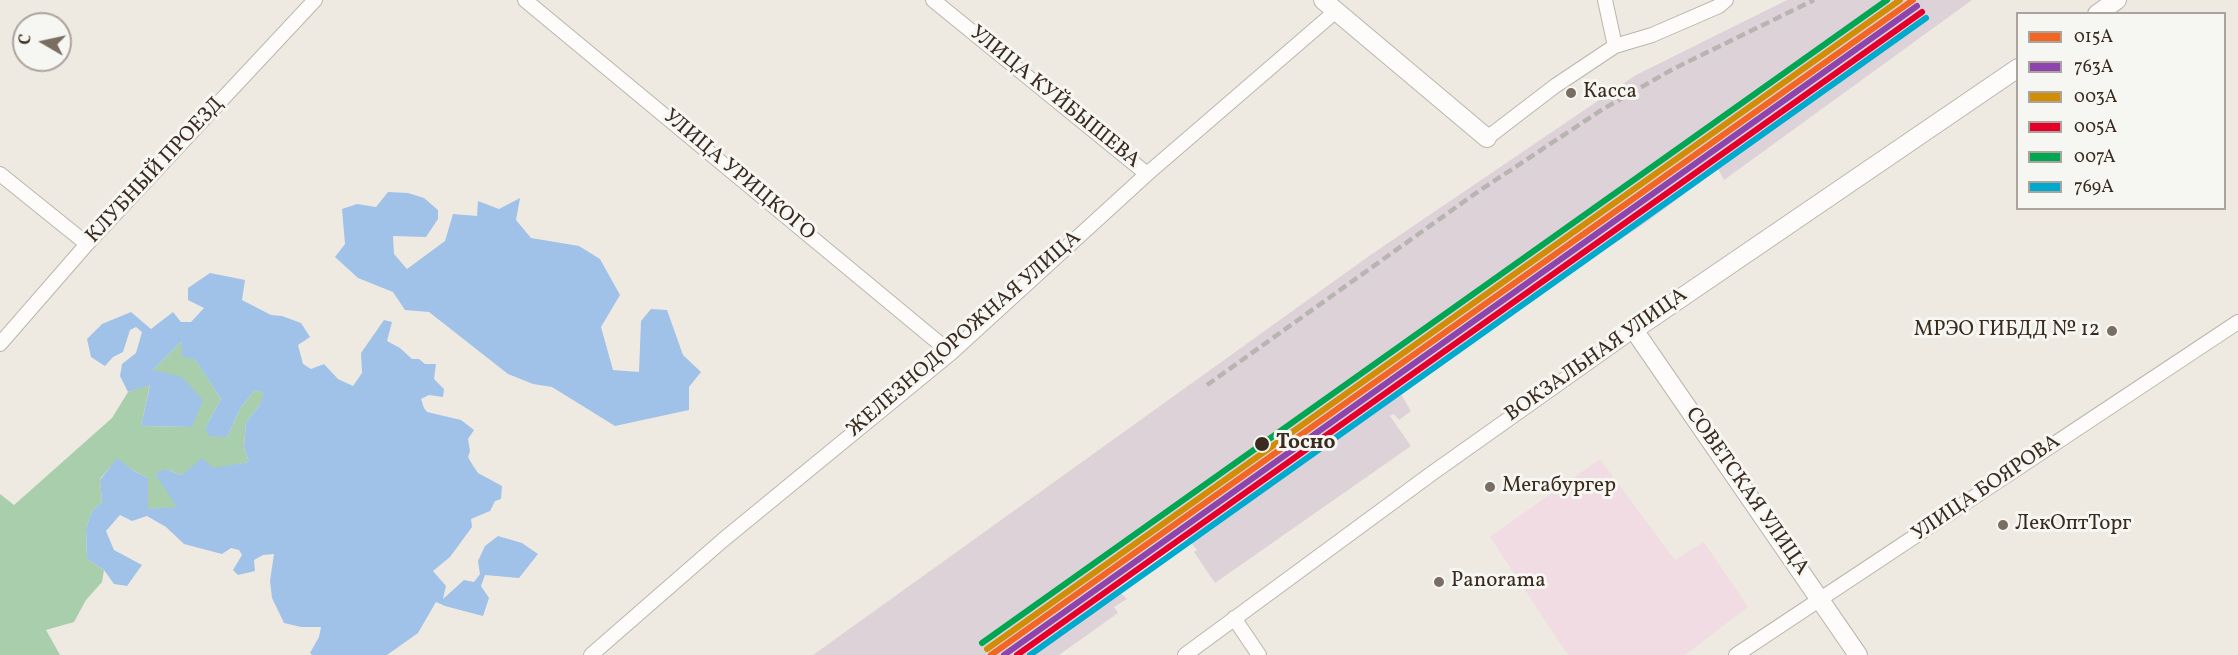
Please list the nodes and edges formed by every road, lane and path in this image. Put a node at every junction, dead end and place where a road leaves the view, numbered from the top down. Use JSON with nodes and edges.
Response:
{"nodes":[{"id":1,"x":315,"y":0,"type":"edge"},
{"id":2,"x":525,"y":0,"type":"edge"},
{"id":3,"x":933,"y":0,"type":"edge"},
{"id":4,"x":1605,"y":0,"type":"edge"},
{"id":5,"x":1726,"y":0,"type":"edge"},
{"id":6,"x":2117,"y":0,"type":"edge"},
{"id":7,"x":1330,"y":5,"type":"edge"},
{"id":8,"x":2100,"y":12,"type":"edge"},
{"id":9,"x":1615,"y":46,"type":"junction"},
{"id":10,"x":2016,"y":69,"type":"edge"},
{"id":11,"x":1487,"y":138,"type":"joint"},
{"id":12,"x":0,"y":174,"type":"edge"},
{"id":13,"x":1147,"y":174,"type":"junction"},
{"id":14,"x":87,"y":244,"type":"junction"},
{"id":15,"x":2238,"y":322,"type":"edge"},
{"id":16,"x":1634,"y":330,"type":"junction"},
{"id":17,"x":0,"y":344,"type":"edge"},
{"id":18,"x":951,"y":353,"type":"junction"},
{"id":19,"x":1820,"y":600,"type":"junction"},
{"id":20,"x":1234,"y":618,"type":"junction"},
{"id":21,"x":591,"y":655,"type":"edge"},
{"id":22,"x":1185,"y":655,"type":"edge"},
{"id":23,"x":1259,"y":655,"type":"edge"},
{"id":24,"x":1736,"y":655,"type":"edge"},
{"id":25,"x":1858,"y":655,"type":"edge"}],
"edges":[{"from":1,"to":14,"type":"street","name":"КЛУБНЫЙ ПРОЕЗД"},
{"from":2,"to":18,"type":"street","name":"УЛИЦА УРИЦКОГО"},
{"from":3,"to":13,"type":"street","name":"УЛИЦА КУЙБЫШЕВА"},
{"from":4,"to":9,"type":"street"},
{"from":5,"to":9,"type":"street"},
{"from":6,"to":8,"type":"street"},
{"from":7,"to":11,"type":"street"},
{"from":7,"to":13,"type":"street","name":"ЖЕЛЕЗНОДОРОЖНАЯ УЛИЦА"},
{"from":9,"to":11,"type":"street"},
{"from":10,"to":16,"type":"street","name":"ВОКЗАЛЬНАЯ УЛИЦА"},
{"from":12,"to":14,"type":"street"},
{"from":13,"to":18,"type":"street","name":"ЖЕЛЕЗНОДОРОЖНАЯ УЛИЦА"},
{"from":14,"to":17,"type":"street","name":"КЛУБНЫЙ ПРОЕЗД"},
{"from":15,"to":19,"type":"street","name":"УЛИЦА БОЯРОВА"},
{"from":16,"to":19,"type":"street","name":"СОВЕТСКАЯ УЛИЦА"},
{"from":16,"to":20,"type":"street","name":"ВОКЗАЛЬНАЯ УЛИЦА"},
{"from":18,"to":21,"type":"street","name":"ЖЕЛЕЗНОДОРОЖНАЯ УЛИЦА"},
{"from":19,"to":24,"type":"street","name":"УЛИЦА БОЯРОВА"},
{"from":19,"to":25,"type":"street","name":"СОВЕТСКАЯ УЛИЦА"},
{"from":20,"to":22,"type":"street","name":"ВОКЗАЛЬНАЯ УЛИЦА"},
{"from":20,"to":23,"type":"street"}]}
